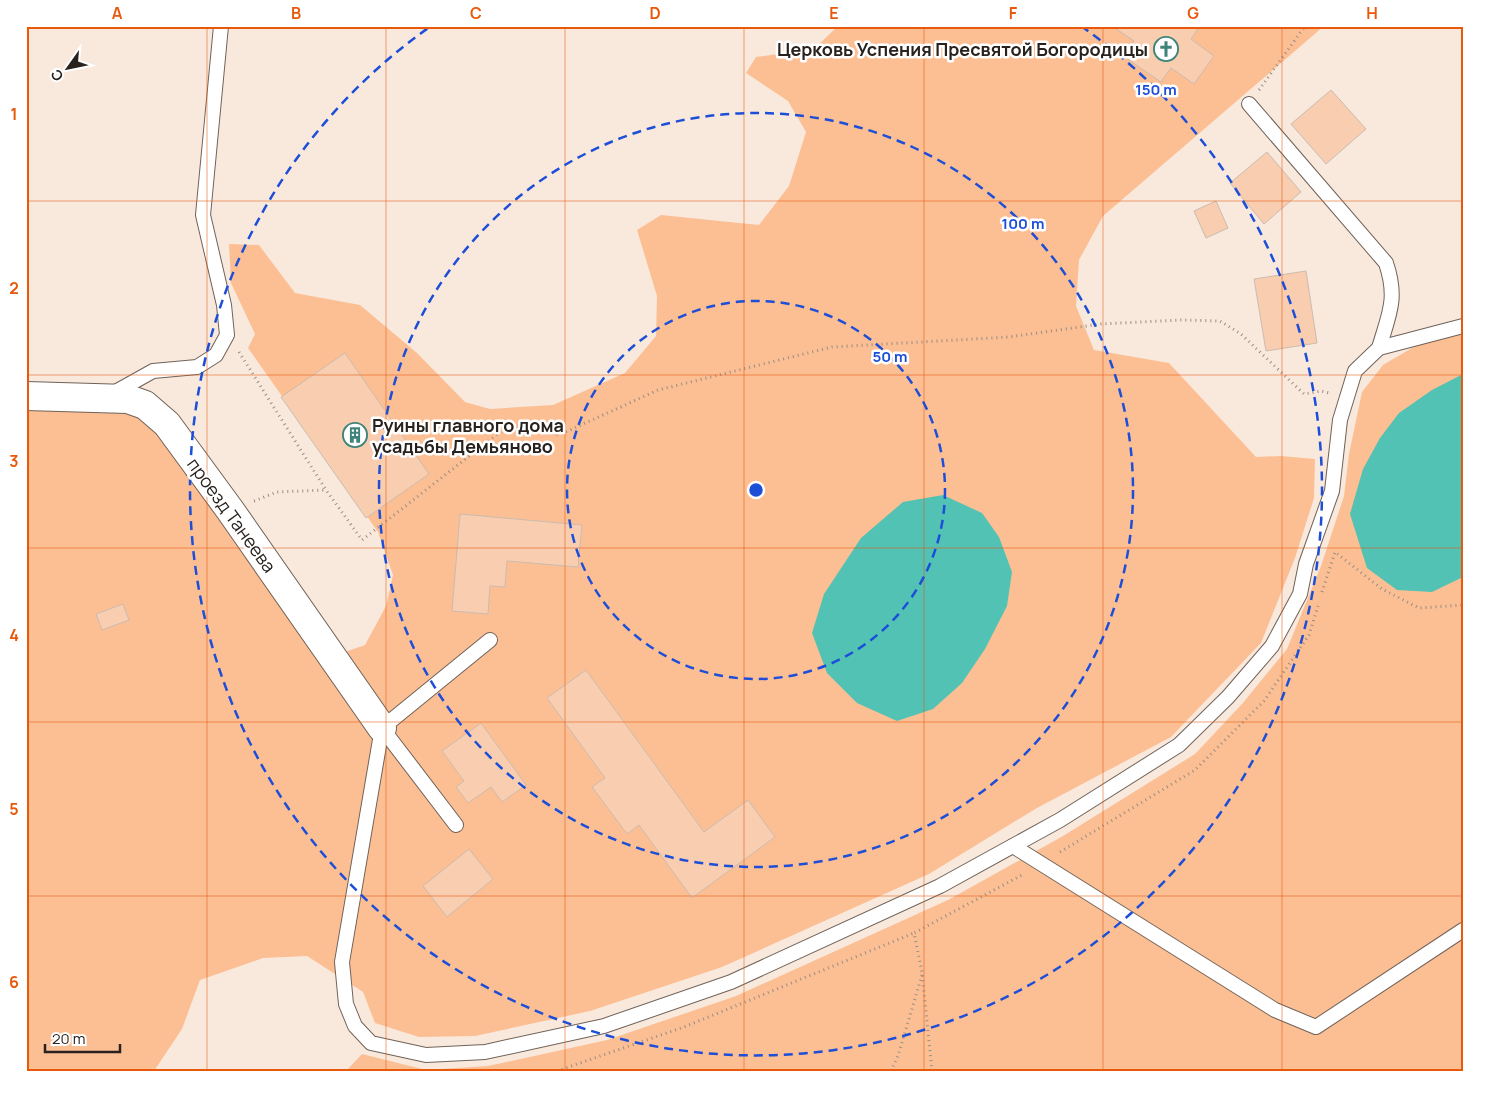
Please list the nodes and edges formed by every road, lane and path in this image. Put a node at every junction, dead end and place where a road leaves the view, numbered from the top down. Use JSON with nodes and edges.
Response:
{"nodes":[{"id":1,"x":221,"y":26,"type":"edge"},
{"id":2,"x":1305,"y":26,"type":"edge"},
{"id":3,"x":1249,"y":104,"type":"joint"},
{"id":4,"x":1463,"y":326,"type":"edge"},
{"id":5,"x":227,"y":335,"type":"junction"},
{"id":6,"x":1379,"y":348,"type":"junction"},
{"id":7,"x":1355,"y":370,"type":"junction"},
{"id":8,"x":26,"y":396,"type":"edge"},
{"id":9,"x":105,"y":398,"type":"junction"},
{"id":10,"x":326,"y":490,"type":"junction"},
{"id":11,"x":230,"y":510,"type":"junction"},
{"id":12,"x":1463,"y":605,"type":"edge"},
{"id":13,"x":490,"y":640,"type":"dead end"},
{"id":14,"x":382,"y":728,"type":"junction"},
{"id":15,"x":456,"y":825,"type":"dead end"},
{"id":16,"x":1013,"y":846,"type":"junction"},
{"id":17,"x":1042,"y":863,"type":"junction"},
{"id":18,"x":1463,"y":930,"type":"edge"},
{"id":19,"x":914,"y":933,"type":"junction"},
{"id":20,"x":922,"y":972,"type":"junction"},
{"id":21,"x":556,"y":1071,"type":"edge"},
{"id":22,"x":891,"y":1071,"type":"edge"},
{"id":23,"x":932,"y":1071,"type":"edge"}],
"edges":[{"from":1,"to":5,"type":"lane"},
{"from":2,"to":3,"type":"path"},
{"from":3,"to":6,"type":"lane"},
{"from":4,"to":6,"type":"lane"},
{"from":5,"to":9,"type":"lane"},
{"from":5,"to":10,"type":"path"},
{"from":6,"to":7,"type":"lane"},
{"from":7,"to":10,"type":"path"},
{"from":7,"to":16,"type":"lane"},
{"from":8,"to":9,"type":"street","name":"проезд Танеева"},
{"from":9,"to":11,"type":"street","name":"проезд Танеева"},
{"from":10,"to":11,"type":"path"},
{"from":11,"to":14,"type":"street","name":"проезд Танеева"},
{"from":12,"to":17,"type":"path"},
{"from":13,"to":14,"type":"lane"},
{"from":14,"to":15,"type":"lane"},
{"from":14,"to":16,"type":"lane"},
{"from":16,"to":17,"type":"lane"},
{"from":17,"to":18,"type":"lane"},
{"from":17,"to":19,"type":"path"},
{"from":19,"to":20,"type":"path"},
{"from":19,"to":21,"type":"path"},
{"from":20,"to":22,"type":"path"},
{"from":20,"to":23,"type":"path"}]}
